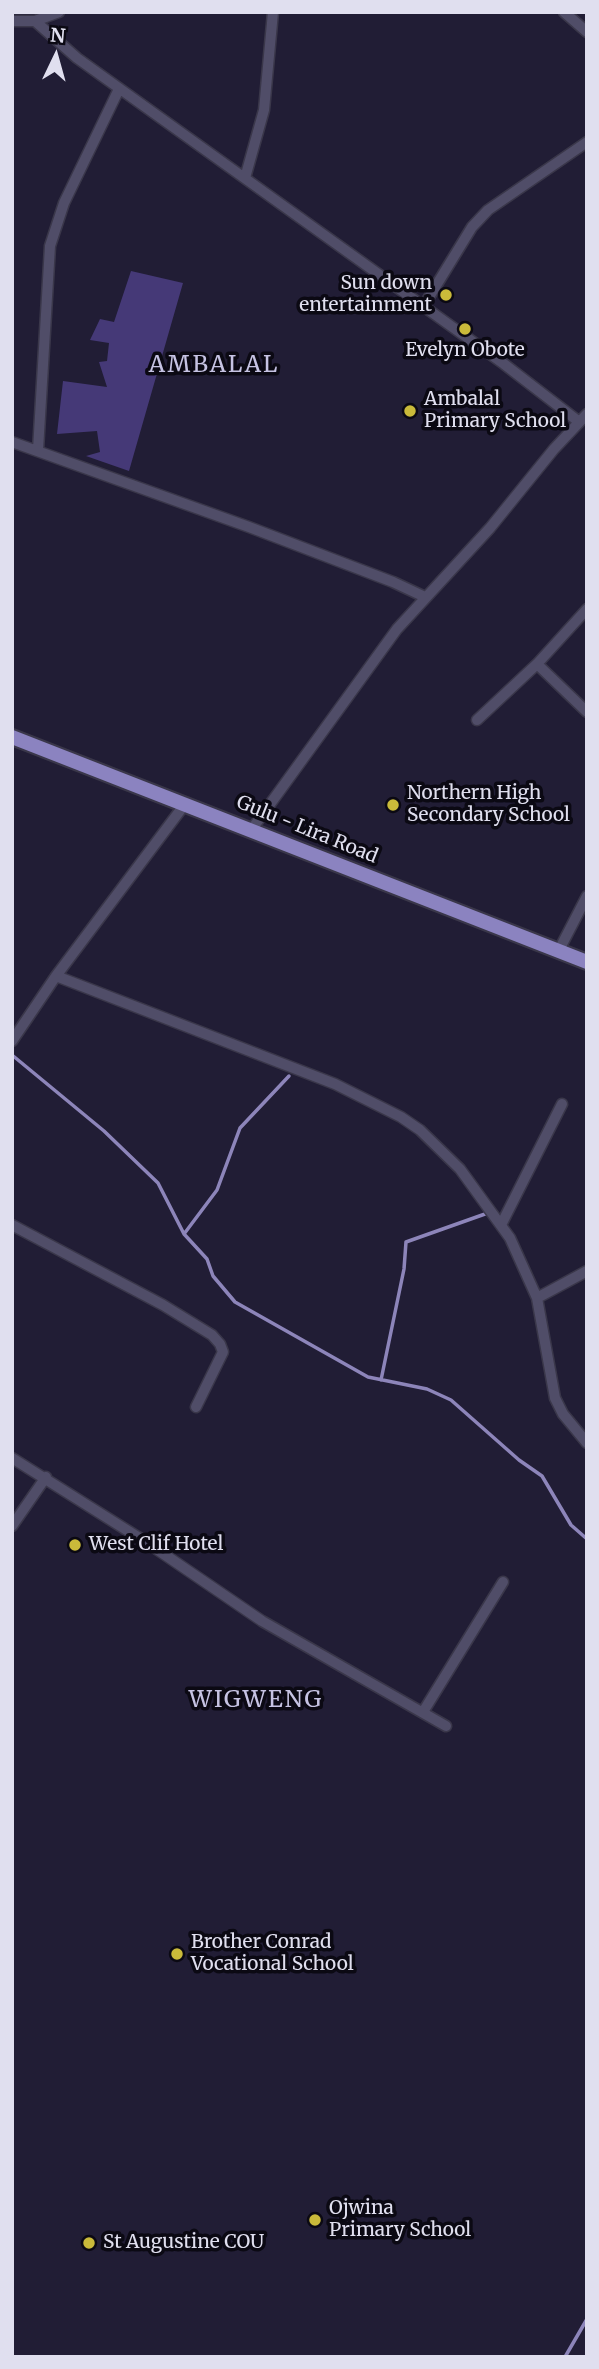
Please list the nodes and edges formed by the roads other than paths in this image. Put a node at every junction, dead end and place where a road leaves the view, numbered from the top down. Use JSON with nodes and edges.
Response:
{"nodes":[{"id":1,"x":60,"y":12,"type":"edge"},
{"id":2,"x":273,"y":12,"type":"edge"},
{"id":3,"x":564,"y":12,"type":"edge"},
{"id":4,"x":12,"y":21,"type":"edge"},
{"id":5,"x":35,"y":21,"type":"junction"},
{"id":6,"x":587,"y":32,"type":"edge"},
{"id":7,"x":119,"y":89,"type":"junction"},
{"id":8,"x":587,"y":142,"type":"edge"},
{"id":9,"x":245,"y":177,"type":"junction"},
{"id":10,"x":423,"y":307,"type":"junction"},
{"id":11,"x":587,"y":414,"type":"edge"},
{"id":12,"x":578,"y":421,"type":"junction"},
{"id":13,"x":12,"y":442,"type":"edge"},
{"id":14,"x":38,"y":450,"type":"junction"},
{"id":15,"x":425,"y":597,"type":"junction"},
{"id":16,"x":587,"y":608,"type":"edge"},
{"id":17,"x":537,"y":664,"type":"junction"},
{"id":18,"x":587,"y":712,"type":"edge"},
{"id":19,"x":477,"y":720,"type":"dead end"},
{"id":20,"x":12,"y":737,"type":"edge"},
{"id":21,"x":186,"y":804,"type":"junction"},
{"id":22,"x":253,"y":829,"type":"junction"},
{"id":23,"x":587,"y":896,"type":"edge"},
{"id":24,"x":558,"y":952,"type":"junction"},
{"id":25,"x":587,"y":962,"type":"edge"},
{"id":26,"x":56,"y":976,"type":"junction"},
{"id":27,"x":12,"y":1041,"type":"edge"},
{"id":28,"x":562,"y":1104,"type":"dead end"},
{"id":29,"x":502,"y":1223,"type":"junction"},
{"id":30,"x":12,"y":1225,"type":"edge"},
{"id":31,"x":587,"y":1271,"type":"edge"},
{"id":32,"x":537,"y":1298,"type":"junction"},
{"id":33,"x":196,"y":1407,"type":"dead end"},
{"id":34,"x":585,"y":1440,"type":"edge"},
{"id":35,"x":12,"y":1458,"type":"edge"},
{"id":36,"x":46,"y":1477,"type":"junction"},
{"id":37,"x":12,"y":1526,"type":"edge"},
{"id":38,"x":503,"y":1582,"type":"dead end"},
{"id":39,"x":423,"y":1712,"type":"junction"},
{"id":40,"x":446,"y":1726,"type":"dead end"}],
"edges":[{"from":1,"to":5,"type":"street"},
{"from":2,"to":9,"type":"street"},
{"from":3,"to":6,"type":"street"},
{"from":4,"to":5,"type":"street"},
{"from":5,"to":7,"type":"street"},
{"from":7,"to":9,"type":"street"},
{"from":7,"to":14,"type":"street"},
{"from":8,"to":10,"type":"street"},
{"from":9,"to":10,"type":"street"},
{"from":10,"to":12,"type":"street"},
{"from":11,"to":12,"type":"street"},
{"from":12,"to":15,"type":"street"},
{"from":13,"to":14,"type":"street"},
{"from":14,"to":15,"type":"street"},
{"from":15,"to":22,"type":"street"},
{"from":16,"to":17,"type":"street"},
{"from":17,"to":18,"type":"street"},
{"from":17,"to":19,"type":"street"},
{"from":20,"to":21,"type":"main road","name":"Gulu - Lira Road"},
{"from":21,"to":22,"type":"main road","name":"Gulu - Lira Road"},
{"from":21,"to":26,"type":"street"},
{"from":22,"to":24,"type":"main road","name":"Gulu - Lira Road"},
{"from":23,"to":24,"type":"street"},
{"from":24,"to":25,"type":"main road","name":"Gulu - Lira Road"},
{"from":26,"to":27,"type":"street"},
{"from":26,"to":29,"type":"street"},
{"from":28,"to":29,"type":"street"},
{"from":29,"to":32,"type":"street"},
{"from":30,"to":33,"type":"street"},
{"from":31,"to":32,"type":"street"},
{"from":32,"to":34,"type":"street"},
{"from":35,"to":36,"type":"street"},
{"from":36,"to":37,"type":"street"},
{"from":36,"to":39,"type":"street"},
{"from":38,"to":39,"type":"street"},
{"from":39,"to":40,"type":"street"}]}
